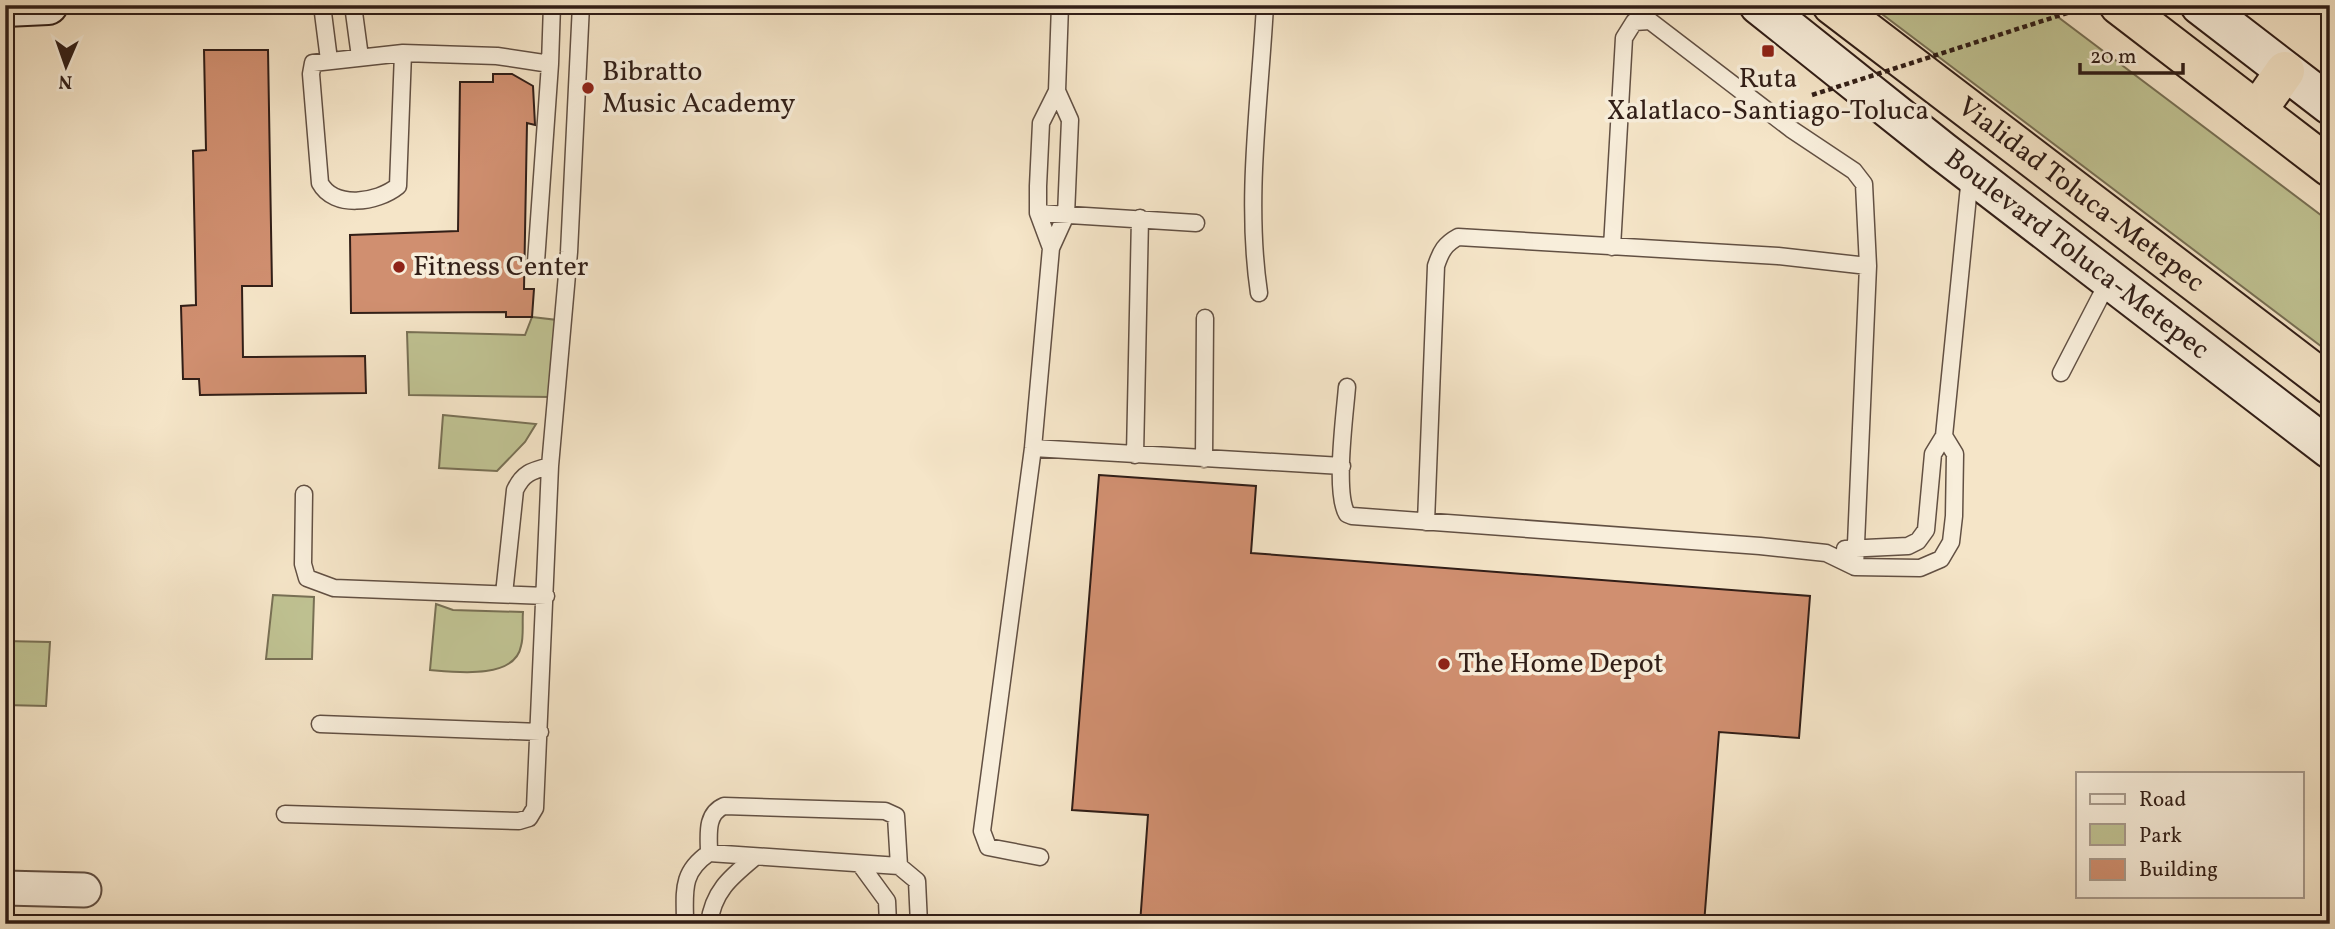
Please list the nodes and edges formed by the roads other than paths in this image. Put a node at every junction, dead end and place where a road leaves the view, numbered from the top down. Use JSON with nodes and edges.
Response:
{"nodes":[{"id":1,"x":322,"y":5,"type":"edge"},
{"id":2,"x":353,"y":5,"type":"edge"},
{"id":3,"x":552,"y":5,"type":"edge"},
{"id":4,"x":581,"y":5,"type":"edge"},
{"id":5,"x":1060,"y":5,"type":"edge"},
{"id":6,"x":1265,"y":5,"type":"edge"},
{"id":7,"x":1759,"y":5,"type":"edge"},
{"id":8,"x":1832,"y":5,"type":"edge"},
{"id":9,"x":2119,"y":5,"type":"edge"},
{"id":10,"x":2200,"y":5,"type":"edge"},
{"id":11,"x":403,"y":53,"type":"junction"},
{"id":12,"x":360,"y":57,"type":"junction"},
{"id":13,"x":329,"y":60,"type":"junction"},
{"id":14,"x":550,"y":64,"type":"junction"},
{"id":15,"x":2285,"y":71,"type":"junction"},
{"id":16,"x":1057,"y":91,"type":"junction"},
{"id":17,"x":2330,"y":105,"type":"edge"},
{"id":18,"x":2257,"y":111,"type":"junction"},
{"id":19,"x":2330,"y":167,"type":"edge"},
{"id":20,"x":1970,"y":172,"type":"junction"},
{"id":21,"x":1038,"y":214,"type":"junction"},
{"id":22,"x":1066,"y":215,"type":"junction"},
{"id":23,"x":1140,"y":218,"type":"junction"},
{"id":24,"x":1196,"y":223,"type":"dead end"},
{"id":25,"x":1612,"y":247,"type":"junction"},
{"id":26,"x":1051,"y":248,"type":"junction"},
{"id":27,"x":536,"y":262,"type":"dead end"},
{"id":28,"x":1868,"y":266,"type":"junction"},
{"id":29,"x":2110,"y":278,"type":"junction"},
{"id":30,"x":1259,"y":293,"type":"dead end"},
{"id":31,"x":1205,"y":318,"type":"dead end"},
{"id":32,"x":2061,"y":373,"type":"dead end"},
{"id":33,"x":2330,"y":385,"type":"edge"},
{"id":34,"x":1346,"y":387,"type":"dead end"},
{"id":35,"x":1944,"y":436,"type":"junction"},
{"id":36,"x":1033,"y":448,"type":"junction"},
{"id":37,"x":2330,"y":449,"type":"edge"},
{"id":38,"x":1135,"y":455,"type":"junction"},
{"id":39,"x":1204,"y":459,"type":"junction"},
{"id":40,"x":550,"y":466,"type":"junction"},
{"id":41,"x":1342,"y":466,"type":"junction"},
{"id":42,"x":304,"y":494,"type":"dead end"},
{"id":43,"x":1426,"y":522,"type":"junction"},
{"id":44,"x":1856,"y":546,"type":"junction"},
{"id":45,"x":1826,"y":554,"type":"junction"},
{"id":46,"x":1855,"y":566,"type":"junction"},
{"id":47,"x":504,"y":594,"type":"junction"},
{"id":48,"x":546,"y":596,"type":"junction"},
{"id":49,"x":320,"y":724,"type":"dead end"},
{"id":50,"x":540,"y":732,"type":"junction"},
{"id":51,"x":285,"y":814,"type":"dead end"},
{"id":52,"x":709,"y":853,"type":"junction"},
{"id":53,"x":755,"y":857,"type":"junction"},
{"id":54,"x":1040,"y":857,"type":"dead end"},
{"id":55,"x":860,"y":864,"type":"junction"},
{"id":56,"x":899,"y":866,"type":"junction"},
{"id":57,"x":5,"y":888,"type":"edge"},
{"id":58,"x":84,"y":890,"type":"dead end"},
{"id":59,"x":685,"y":924,"type":"edge"},
{"id":60,"x":709,"y":924,"type":"edge"},
{"id":61,"x":888,"y":924,"type":"edge"},
{"id":62,"x":919,"y":924,"type":"edge"}],
"edges":[{"from":1,"to":13,"type":"lane"},
{"from":2,"to":12,"type":"lane"},
{"from":3,"to":14,"type":"lane"},
{"from":4,"to":40,"type":"lane"},
{"from":5,"to":16,"type":"lane"},
{"from":6,"to":30,"type":"lane"},
{"from":7,"to":20,"type":"main road","name":"Boulevard Toluca-Metepec"},
{"from":8,"to":33,"type":"highway","name":"Vialidad Toluca-Metepec"},
{"from":9,"to":18,"type":"highway"},
{"from":10,"to":15,"type":"main road"},
{"from":11,"to":12,"type":"lane"},
{"from":11,"to":13,"type":"lane"},
{"from":11,"to":14,"type":"lane"},
{"from":12,"to":13,"type":"lane"},
{"from":14,"to":27,"type":"lane"},
{"from":15,"to":17,"type":"main road"},
{"from":15,"to":18,"type":"highway"},
{"from":16,"to":21,"type":"lane"},
{"from":16,"to":22,"type":"lane"},
{"from":18,"to":19,"type":"highway"},
{"from":20,"to":29,"type":"main road","name":"Boulevard Toluca-Metepec"},
{"from":20,"to":35,"type":"lane"},
{"from":21,"to":22,"type":"lane"},
{"from":21,"to":26,"type":"lane"},
{"from":22,"to":23,"type":"lane"},
{"from":22,"to":26,"type":"lane"},
{"from":23,"to":24,"type":"lane"},
{"from":23,"to":38,"type":"lane"},
{"from":25,"to":28,"type":"lane"},
{"from":25,"to":28,"type":"lane"},
{"from":25,"to":43,"type":"lane"},
{"from":26,"to":36,"type":"lane"},
{"from":28,"to":44,"type":"lane"},
{"from":29,"to":32,"type":"lane"},
{"from":29,"to":37,"type":"main road","name":"Boulevard Toluca-Metepec"},
{"from":31,"to":39,"type":"lane"},
{"from":34,"to":41,"type":"lane"},
{"from":35,"to":44,"type":"lane"},
{"from":35,"to":46,"type":"lane"},
{"from":36,"to":38,"type":"lane"},
{"from":36,"to":54,"type":"lane"},
{"from":38,"to":39,"type":"lane"},
{"from":39,"to":41,"type":"lane"},
{"from":40,"to":47,"type":"lane"},
{"from":40,"to":48,"type":"lane"},
{"from":41,"to":43,"type":"lane"},
{"from":42,"to":47,"type":"lane"},
{"from":43,"to":45,"type":"lane"},
{"from":44,"to":45,"type":"lane"},
{"from":44,"to":46,"type":"lane"},
{"from":45,"to":46,"type":"lane"},
{"from":47,"to":48,"type":"lane"},
{"from":48,"to":50,"type":"lane"},
{"from":49,"to":50,"type":"lane"},
{"from":50,"to":51,"type":"lane"},
{"from":52,"to":53,"type":"lane"},
{"from":52,"to":56,"type":"lane"},
{"from":52,"to":59,"type":"lane"},
{"from":53,"to":55,"type":"lane"},
{"from":53,"to":60,"type":"lane"},
{"from":55,"to":56,"type":"lane"},
{"from":55,"to":61,"type":"lane"},
{"from":56,"to":62,"type":"lane"},
{"from":57,"to":58,"type":"street"}]}
